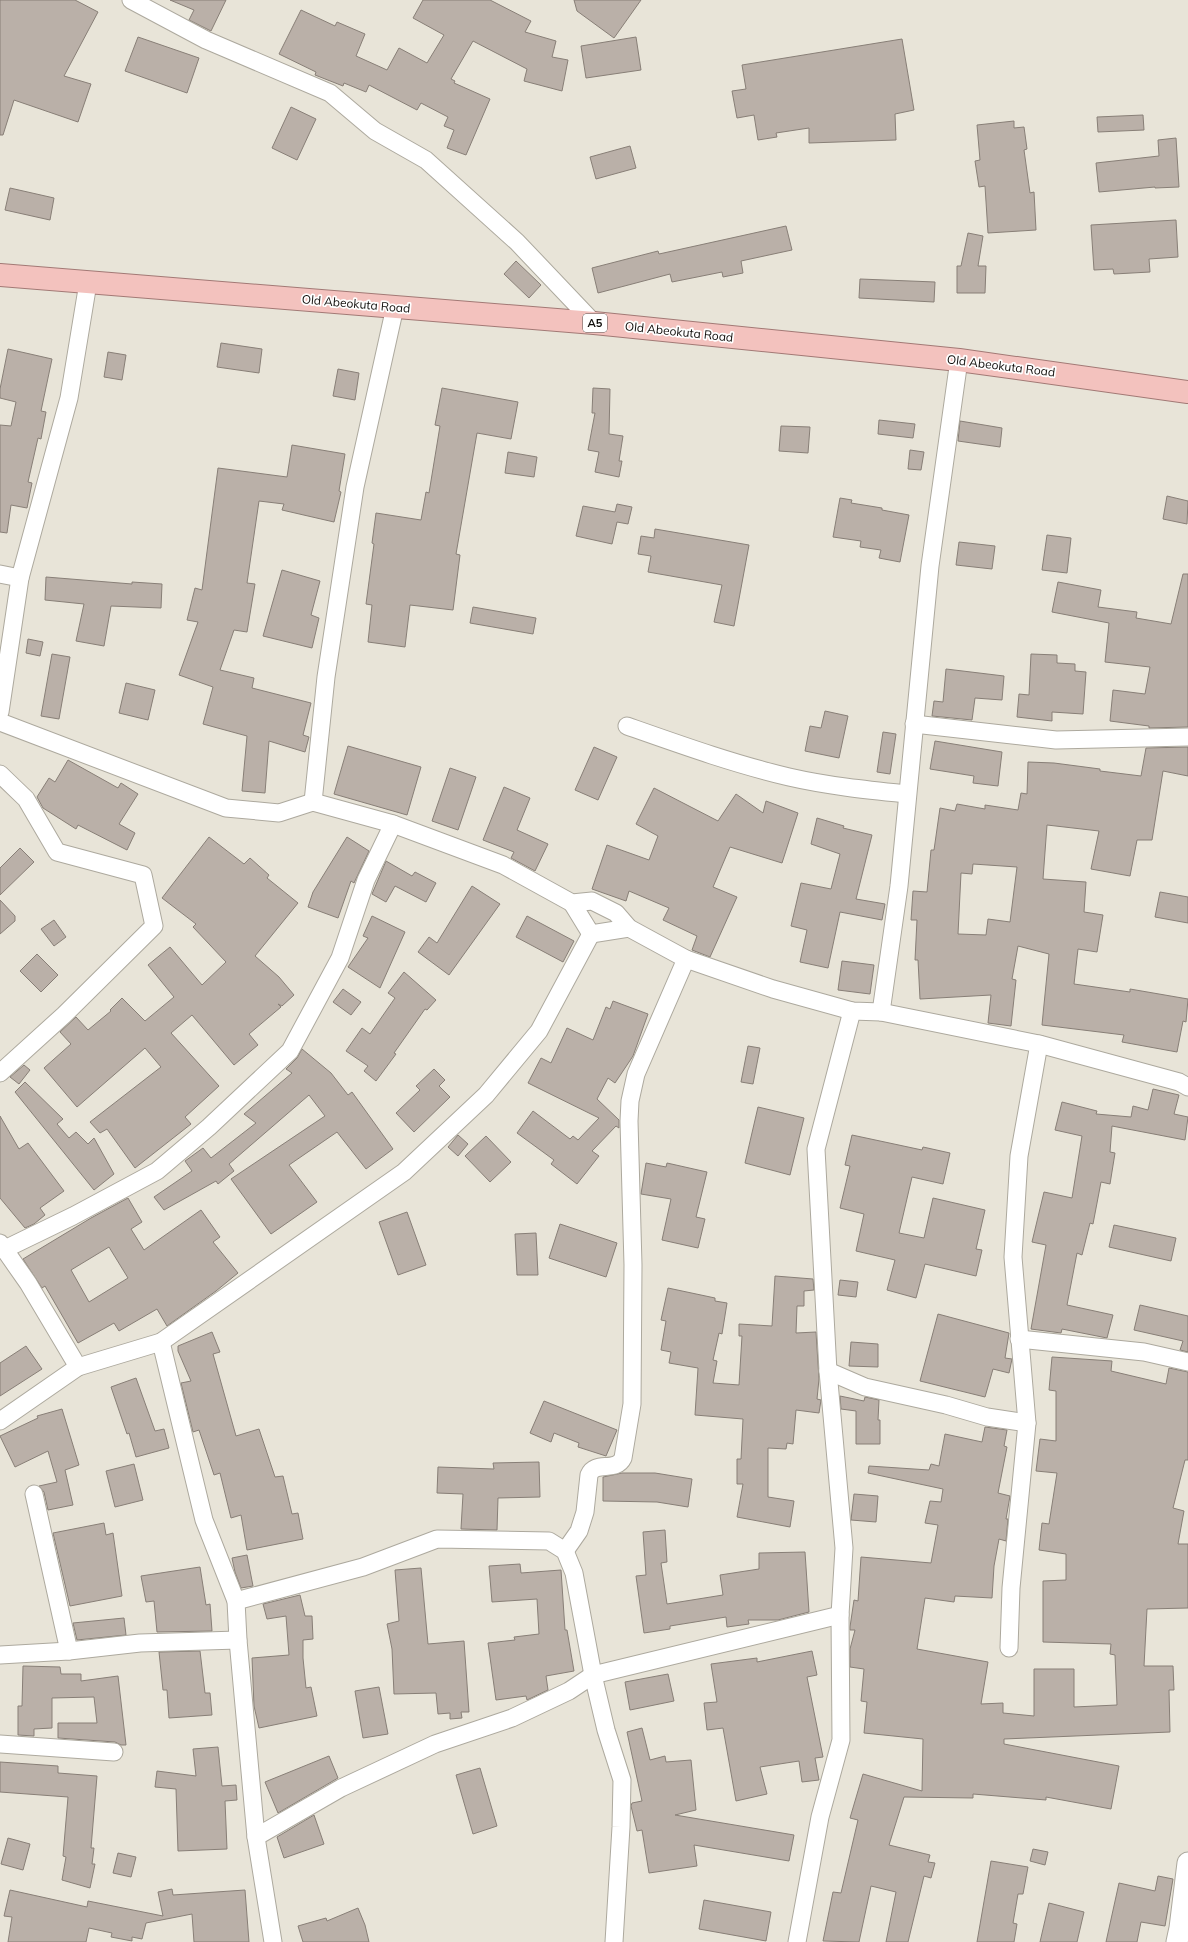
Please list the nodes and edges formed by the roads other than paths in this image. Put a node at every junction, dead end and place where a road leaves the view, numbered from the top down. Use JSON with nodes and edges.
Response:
{"nodes":[{"id":1,"x":131,"y":0,"type":"edge"},
{"id":2,"x":0,"y":275,"type":"edge"},
{"id":3,"x":88,"y":283,"type":"junction"},
{"id":4,"x":395,"y":307,"type":"junction"},
{"id":5,"x":594,"y":323,"type":"junction"},
{"id":6,"x":959,"y":360,"type":"junction"},
{"id":7,"x":1188,"y":392,"type":"edge"},
{"id":8,"x":0,"y":574,"type":"edge"},
{"id":9,"x":20,"y":578,"type":"junction"},
{"id":10,"x":0,"y":712,"type":"edge"},
{"id":11,"x":0,"y":722,"type":"edge"},
{"id":12,"x":914,"y":724,"type":"junction"},
{"id":13,"x":627,"y":726,"type":"dead end"},
{"id":14,"x":1188,"y":737,"type":"edge"},
{"id":15,"x":0,"y":774,"type":"edge"},
{"id":16,"x":907,"y":794,"type":"junction"},
{"id":17,"x":313,"y":802,"type":"junction"},
{"id":18,"x":393,"y":824,"type":"junction"},
{"id":19,"x":572,"y":903,"type":"junction"},
{"id":20,"x":629,"y":928,"type":"junction"},
{"id":21,"x":591,"y":934,"type":"junction"},
{"id":22,"x":686,"y":958,"type":"junction"},
{"id":23,"x":852,"y":1010,"type":"junction"},
{"id":24,"x":881,"y":1012,"type":"junction"},
{"id":25,"x":1039,"y":1044,"type":"junction"},
{"id":26,"x":0,"y":1073,"type":"edge"},
{"id":27,"x":1188,"y":1087,"type":"edge"},
{"id":28,"x":2,"y":1246,"type":"edge"},
{"id":29,"x":1019,"y":1339,"type":"junction"},
{"id":30,"x":161,"y":1342,"type":"junction"},
{"id":31,"x":1188,"y":1362,"type":"edge"},
{"id":32,"x":78,"y":1367,"type":"junction"},
{"id":33,"x":828,"y":1371,"type":"junction"},
{"id":34,"x":0,"y":1421,"type":"edge"},
{"id":35,"x":1027,"y":1423,"type":"junction"},
{"id":36,"x":34,"y":1494,"type":"dead end"},
{"id":37,"x":565,"y":1551,"type":"junction"},
{"id":38,"x":236,"y":1601,"type":"junction"},
{"id":39,"x":840,"y":1615,"type":"junction"},
{"id":40,"x":238,"y":1640,"type":"junction"},
{"id":41,"x":1009,"y":1648,"type":"dead end"},
{"id":42,"x":69,"y":1652,"type":"junction"},
{"id":43,"x":0,"y":1655,"type":"edge"},
{"id":44,"x":593,"y":1675,"type":"junction"},
{"id":45,"x":0,"y":1744,"type":"edge"},
{"id":46,"x":114,"y":1752,"type":"dead end"},
{"id":47,"x":256,"y":1837,"type":"junction"},
{"id":48,"x":1188,"y":1863,"type":"edge"},
{"id":49,"x":1182,"y":1933,"type":"edge"},
{"id":50,"x":273,"y":1942,"type":"edge"},
{"id":51,"x":614,"y":1942,"type":"edge"},
{"id":52,"x":797,"y":1942,"type":"edge"}],
"edges":[{"from":1,"to":5,"type":"street"},
{"from":2,"to":3,"type":"highway","name":"Old Abeokuta Road","number":"A5"},
{"from":3,"to":4,"type":"highway","name":"Old Abeokuta Road","number":"A5"},
{"from":3,"to":9,"type":"street"},
{"from":4,"to":5,"type":"highway","name":"Old Abeokuta Road","number":"A5"},
{"from":4,"to":17,"type":"street"},
{"from":5,"to":6,"type":"highway","name":"Old Abeokuta Road","number":"A5"},
{"from":6,"to":7,"type":"highway","name":"Old Abeokuta Road","number":"A5"},
{"from":6,"to":12,"type":"street"},
{"from":8,"to":9,"type":"street"},
{"from":9,"to":10,"type":"street"},
{"from":11,"to":17,"type":"street"},
{"from":12,"to":14,"type":"street"},
{"from":12,"to":16,"type":"street"},
{"from":13,"to":16,"type":"street"},
{"from":15,"to":26,"type":"street"},
{"from":16,"to":24,"type":"street"},
{"from":17,"to":18,"type":"street"},
{"from":18,"to":19,"type":"street"},
{"from":18,"to":28,"type":"street"},
{"from":19,"to":20,"type":"street"},
{"from":19,"to":21,"type":"street"},
{"from":20,"to":21,"type":"street"},
{"from":20,"to":22,"type":"street"},
{"from":21,"to":30,"type":"street"},
{"from":22,"to":23,"type":"street"},
{"from":22,"to":37,"type":"street"},
{"from":23,"to":24,"type":"street"},
{"from":23,"to":33,"type":"street"},
{"from":24,"to":25,"type":"street"},
{"from":25,"to":27,"type":"street"},
{"from":25,"to":29,"type":"street"},
{"from":28,"to":32,"type":"street"},
{"from":29,"to":31,"type":"street"},
{"from":29,"to":35,"type":"street"},
{"from":30,"to":32,"type":"street"},
{"from":30,"to":38,"type":"street"},
{"from":32,"to":34,"type":"street"},
{"from":33,"to":35,"type":"street"},
{"from":33,"to":39,"type":"street"},
{"from":35,"to":41,"type":"street"},
{"from":36,"to":42,"type":"street"},
{"from":37,"to":38,"type":"street"},
{"from":37,"to":44,"type":"street"},
{"from":38,"to":40,"type":"street"},
{"from":39,"to":44,"type":"street"},
{"from":39,"to":52,"type":"street"},
{"from":40,"to":42,"type":"street"},
{"from":40,"to":47,"type":"street"},
{"from":42,"to":43,"type":"street"},
{"from":44,"to":47,"type":"street"},
{"from":44,"to":51,"type":"street"},
{"from":45,"to":46,"type":"street"},
{"from":47,"to":50,"type":"street"},
{"from":48,"to":49,"type":"street"}]}
